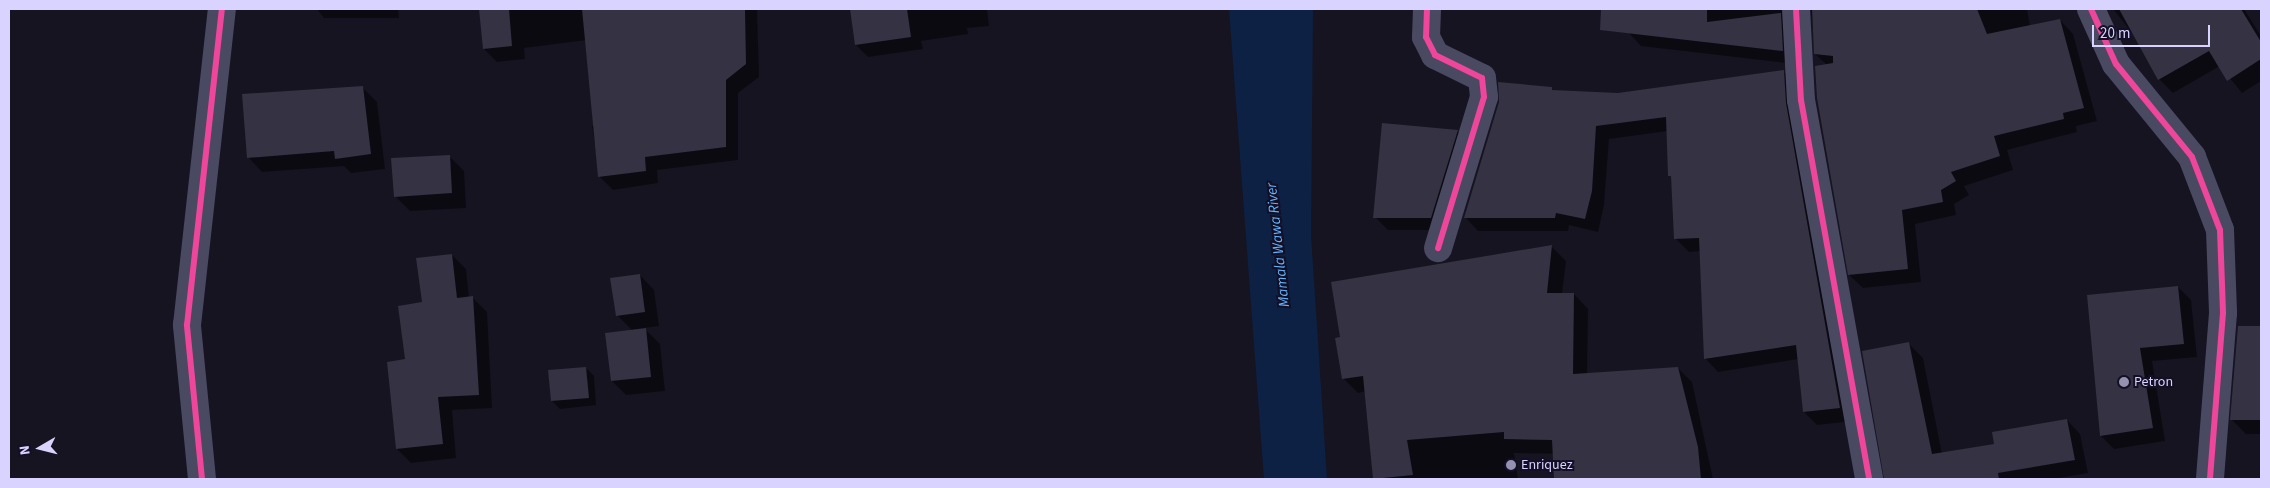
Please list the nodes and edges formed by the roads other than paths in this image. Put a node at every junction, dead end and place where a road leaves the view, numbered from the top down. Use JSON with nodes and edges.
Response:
{"nodes":[{"id":1,"x":222,"y":9,"type":"edge"},
{"id":2,"x":1427,"y":9,"type":"edge"},
{"id":3,"x":1796,"y":9,"type":"edge"},
{"id":4,"x":2091,"y":9,"type":"edge"},
{"id":5,"x":1438,"y":248,"type":"dead end"},
{"id":6,"x":202,"y":479,"type":"edge"},
{"id":7,"x":1869,"y":479,"type":"edge"},
{"id":8,"x":2210,"y":479,"type":"edge"}],
"edges":[{"from":1,"to":6,"type":"street"},
{"from":2,"to":5,"type":"street"},
{"from":3,"to":7,"type":"street"},
{"from":4,"to":8,"type":"street"}]}
